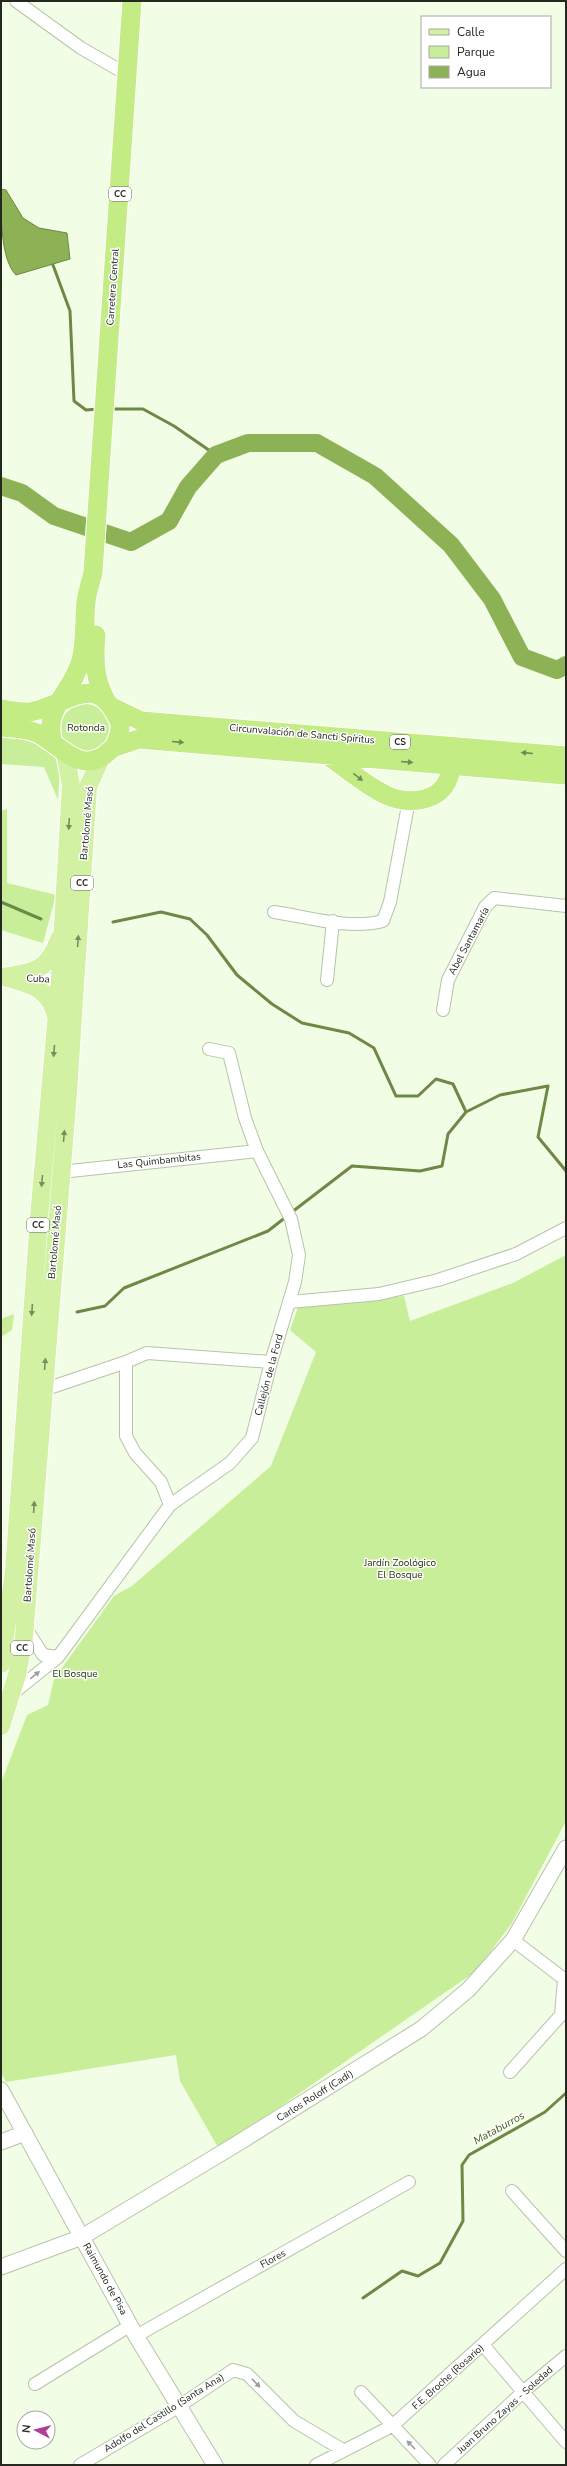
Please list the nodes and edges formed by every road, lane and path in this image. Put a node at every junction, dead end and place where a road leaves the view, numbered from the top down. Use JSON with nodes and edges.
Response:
{"nodes":[{"id":1,"x":16,"y":1,"type":"edge"},
{"id":2,"x":132,"y":1,"type":"edge"},
{"id":3,"x":128,"y":75,"type":"junction"},
{"id":4,"x":93,"y":572,"type":"junction"},
{"id":5,"x":58,"y":704,"type":"junction"},
{"id":6,"x":109,"y":704,"type":"junction"},
{"id":7,"x":1,"y":709,"type":"edge"},
{"id":8,"x":1,"y":727,"type":"edge"},
{"id":9,"x":235,"y":728,"type":"junction"},
{"id":10,"x":241,"y":747,"type":"junction"},
{"id":11,"x":59,"y":748,"type":"junction"},
{"id":12,"x":108,"y":752,"type":"junction"},
{"id":13,"x":326,"y":755,"type":"junction"},
{"id":14,"x":452,"y":756,"type":"junction"},
{"id":15,"x":566,"y":756,"type":"edge"},
{"id":16,"x":566,"y":775,"type":"edge"},
{"id":17,"x":409,"y":800,"type":"junction"},
{"id":18,"x":566,"y":906,"type":"edge"},
{"id":19,"x":274,"y":912,"type":"dead end"},
{"id":20,"x":333,"y":921,"type":"junction"},
{"id":21,"x":64,"y":922,"type":"junction"},
{"id":22,"x":2,"y":977,"type":"edge"},
{"id":23,"x":68,"y":980,"type":"junction"},
{"id":24,"x":327,"y":980,"type":"dead end"},
{"id":25,"x":443,"y":1010,"type":"dead end"},
{"id":26,"x":57,"y":1019,"type":"junction"},
{"id":27,"x":209,"y":1049,"type":"dead end"},
{"id":28,"x":257,"y":1151,"type":"junction"},
{"id":29,"x":61,"y":1172,"type":"junction"},
{"id":30,"x":566,"y":1228,"type":"edge"},
{"id":31,"x":290,"y":1302,"type":"junction"},
{"id":32,"x":126,"y":1362,"type":"junction"},
{"id":33,"x":270,"y":1362,"type":"junction"},
{"id":34,"x":43,"y":1390,"type":"junction"},
{"id":35,"x":170,"y":1505,"type":"junction"},
{"id":36,"x":7,"y":1575,"type":"edge"},
{"id":37,"x":6,"y":1592,"type":"edge"},
{"id":38,"x":27,"y":1602,"type":"junction"},
{"id":39,"x":25,"y":1627,"type":"junction"},
{"id":40,"x":58,"y":1657,"type":"junction"},
{"id":41,"x":1,"y":1664,"type":"edge"},
{"id":42,"x":12,"y":1694,"type":"junction"},
{"id":43,"x":1,"y":1726,"type":"edge"},
{"id":44,"x":566,"y":1848,"type":"edge"},
{"id":45,"x":513,"y":1940,"type":"junction"},
{"id":46,"x":565,"y":1978,"type":"edge"},
{"id":47,"x":510,"y":2072,"type":"dead end"},
{"id":48,"x":1,"y":2090,"type":"edge"},
{"id":49,"x":25,"y":2133,"type":"junction"},
{"id":50,"x":1,"y":2142,"type":"edge"},
{"id":51,"x":409,"y":2182,"type":"dead end"},
{"id":52,"x":512,"y":2191,"type":"dead end"},
{"id":53,"x":82,"y":2237,"type":"junction"},
{"id":54,"x":566,"y":2251,"type":"edge"},
{"id":55,"x":1,"y":2267,"type":"edge"},
{"id":56,"x":566,"y":2270,"type":"edge"},
{"id":57,"x":133,"y":2330,"type":"junction"},
{"id":58,"x":483,"y":2345,"type":"junction"},
{"id":59,"x":566,"y":2356,"type":"edge"},
{"id":60,"x":35,"y":2384,"type":"dead end"},
{"id":61,"x":361,"y":2392,"type":"dead end"},
{"id":62,"x":524,"y":2392,"type":"junction"},
{"id":63,"x":178,"y":2407,"type":"junction"},
{"id":64,"x":392,"y":2426,"type":"junction"},
{"id":65,"x":566,"y":2442,"type":"edge"},
{"id":66,"x":343,"y":2450,"type":"junction"},
{"id":67,"x":80,"y":2465,"type":"edge"},
{"id":68,"x":214,"y":2465,"type":"edge"},
{"id":69,"x":316,"y":2465,"type":"edge"},
{"id":70,"x":430,"y":2465,"type":"edge"},
{"id":71,"x":444,"y":2465,"type":"edge"}],
"edges":[{"from":1,"to":3,"type":"street"},
{"from":2,"to":3,"type":"highway","name":"Carretera Central","number":"CC"},
{"from":3,"to":4,"type":"highway","name":"Carretera Central","number":"CC"},
{"from":4,"to":5,"type":"highway","number":"CC"},
{"from":4,"to":6,"type":"highway","number":"CC"},
{"from":5,"to":6,"type":"highway"},
{"from":5,"to":7,"type":"highway"},
{"from":5,"to":11,"type":"highway","number":"CC"},
{"from":6,"to":9,"type":"highway","name":"Circunvalación de Sancti Spíritus","number":"CS"},
{"from":6,"to":12,"type":"highway","number":"CC"},
{"from":8,"to":11,"type":"highway"},
{"from":9,"to":10,"type":"highway"},
{"from":9,"to":14,"type":"highway","name":"Circunvalación de Sancti Spíritus","number":"CS"},
{"from":12,"to":10,"type":"highway","name":"Circunvalación de Sancti Spíritus","number":"CS","one_way":true},
{"from":10,"to":13,"type":"highway","name":"Circunvalación de Sancti Spíritus","number":"CS"},
{"from":11,"to":12,"type":"highway"},
{"from":11,"to":21,"type":"main road","name":"Bartolomé Masó","number":"CC","one_way":true},
{"from":23,"to":12,"type":"main road","name":"Bartolomé Masó","number":"CC","one_way":true},
{"from":13,"to":14,"type":"highway","name":"Circunvalación de Sancti Spíritus","number":"CS","one_way":true},
{"from":13,"to":17,"type":"highway","one_way":true},
{"from":15,"to":14,"type":"highway","name":"Circunvalación de Sancti Spíritus","number":"CS","one_way":true},
{"from":14,"to":16,"type":"highway","name":"Circunvalación de Sancti Spíritus","number":"CS"},
{"from":14,"to":17,"type":"highway"},
{"from":17,"to":20,"type":"street"},
{"from":18,"to":25,"type":"street","name":"Abel Santamaría"},
{"from":19,"to":20,"type":"street"},
{"from":20,"to":24,"type":"street"},
{"from":21,"to":22,"type":"main road"},
{"from":21,"to":23,"type":"main road","name":"Bartolomé Masó","number":"CC"},
{"from":22,"to":23,"type":"street","name":"Cuba"},
{"from":22,"to":26,"type":"main road"},
{"from":23,"to":26,"type":"main road","name":"Bartolomé Masó","number":"CC"},
{"from":29,"to":23,"type":"main road","name":"Bartolomé Masó","number":"CC","one_way":true},
{"from":26,"to":36,"type":"main road","name":"Bartolomé Masó","number":"CC","one_way":true},
{"from":27,"to":28,"type":"street","name":"Callejón de la Ford"},
{"from":28,"to":29,"type":"street","name":"Las Quimbambitas"},
{"from":28,"to":31,"type":"street","name":"Callejón de la Ford"},
{"from":34,"to":29,"type":"main road","name":"Bartolomé Masó","number":"CC","one_way":true},
{"from":30,"to":31,"type":"street"},
{"from":31,"to":33,"type":"street","name":"Callejón de la Ford"},
{"from":32,"to":33,"type":"street"},
{"from":32,"to":34,"type":"street"},
{"from":32,"to":35,"type":"street"},
{"from":33,"to":35,"type":"street","name":"Callejón de la Ford"},
{"from":38,"to":34,"type":"main road","name":"Bartolomé Masó","number":"CC","one_way":true},
{"from":35,"to":40,"type":"street","name":"Callejón de la Ford"},
{"from":36,"to":37,"type":"main road","name":"Bartolomé Masó","number":"CC"},
{"from":37,"to":38,"type":"main road"},
{"from":37,"to":41,"type":"main road","name":"Bartolomé Masó","number":"CC"},
{"from":38,"to":39,"type":"main road","name":"Bartolomé Masó","number":"CC"},
{"from":39,"to":40,"type":"street"},
{"from":39,"to":42,"type":"main road","name":"Bartolomé Masó","number":"CC"},
{"from":42,"to":40,"type":"street","name":"Callejón de la Ford","one_way":true},
{"from":42,"to":43,"type":"main road","name":"Bartolomé Masó","number":"CC"},
{"from":44,"to":45,"type":"street","name":"Carlos Roloff (Cadí)"},
{"from":45,"to":46,"type":"street"},
{"from":45,"to":53,"type":"street","name":"Carlos Roloff (Cadí)"},
{"from":46,"to":47,"type":"street"},
{"from":48,"to":49,"type":"street","name":"Raimundo de Pisa"},
{"from":49,"to":50,"type":"street"},
{"from":49,"to":53,"type":"street","name":"Raimundo de Pisa"},
{"from":51,"to":57,"type":"street","name":"Flores"},
{"from":52,"to":54,"type":"street"},
{"from":53,"to":55,"type":"street","name":"Carlos Roloff (Cadí)"},
{"from":53,"to":57,"type":"street","name":"Raimundo de Pisa"},
{"from":56,"to":58,"type":"street","name":"F.E. Broche (Rosario)"},
{"from":57,"to":60,"type":"street","name":"Flores"},
{"from":57,"to":63,"type":"street","name":"Raimundo de Pisa"},
{"from":58,"to":62,"type":"street"},
{"from":58,"to":64,"type":"street","name":"F.E. Broche (Rosario)"},
{"from":59,"to":62,"type":"street","name":"Juan Bruno Zayas - Soledad"},
{"from":61,"to":64,"type":"street"},
{"from":62,"to":65,"type":"street"},
{"from":62,"to":71,"type":"street","name":"Juan Bruno Zayas - Soledad"},
{"from":63,"to":66,"type":"street","name":"Adolfo del Castillo (Santa Ana)","one_way":true},
{"from":63,"to":67,"type":"street","name":"Adolfo del Castillo (Santa Ana)"},
{"from":63,"to":68,"type":"street","name":"Raimundo de Pisa"},
{"from":64,"to":66,"type":"street","name":"F.E. Broche (Rosario)"},
{"from":70,"to":64,"type":"street","one_way":true},
{"from":66,"to":69,"type":"street","name":"F.E. Broche (Rosario)"}]}
